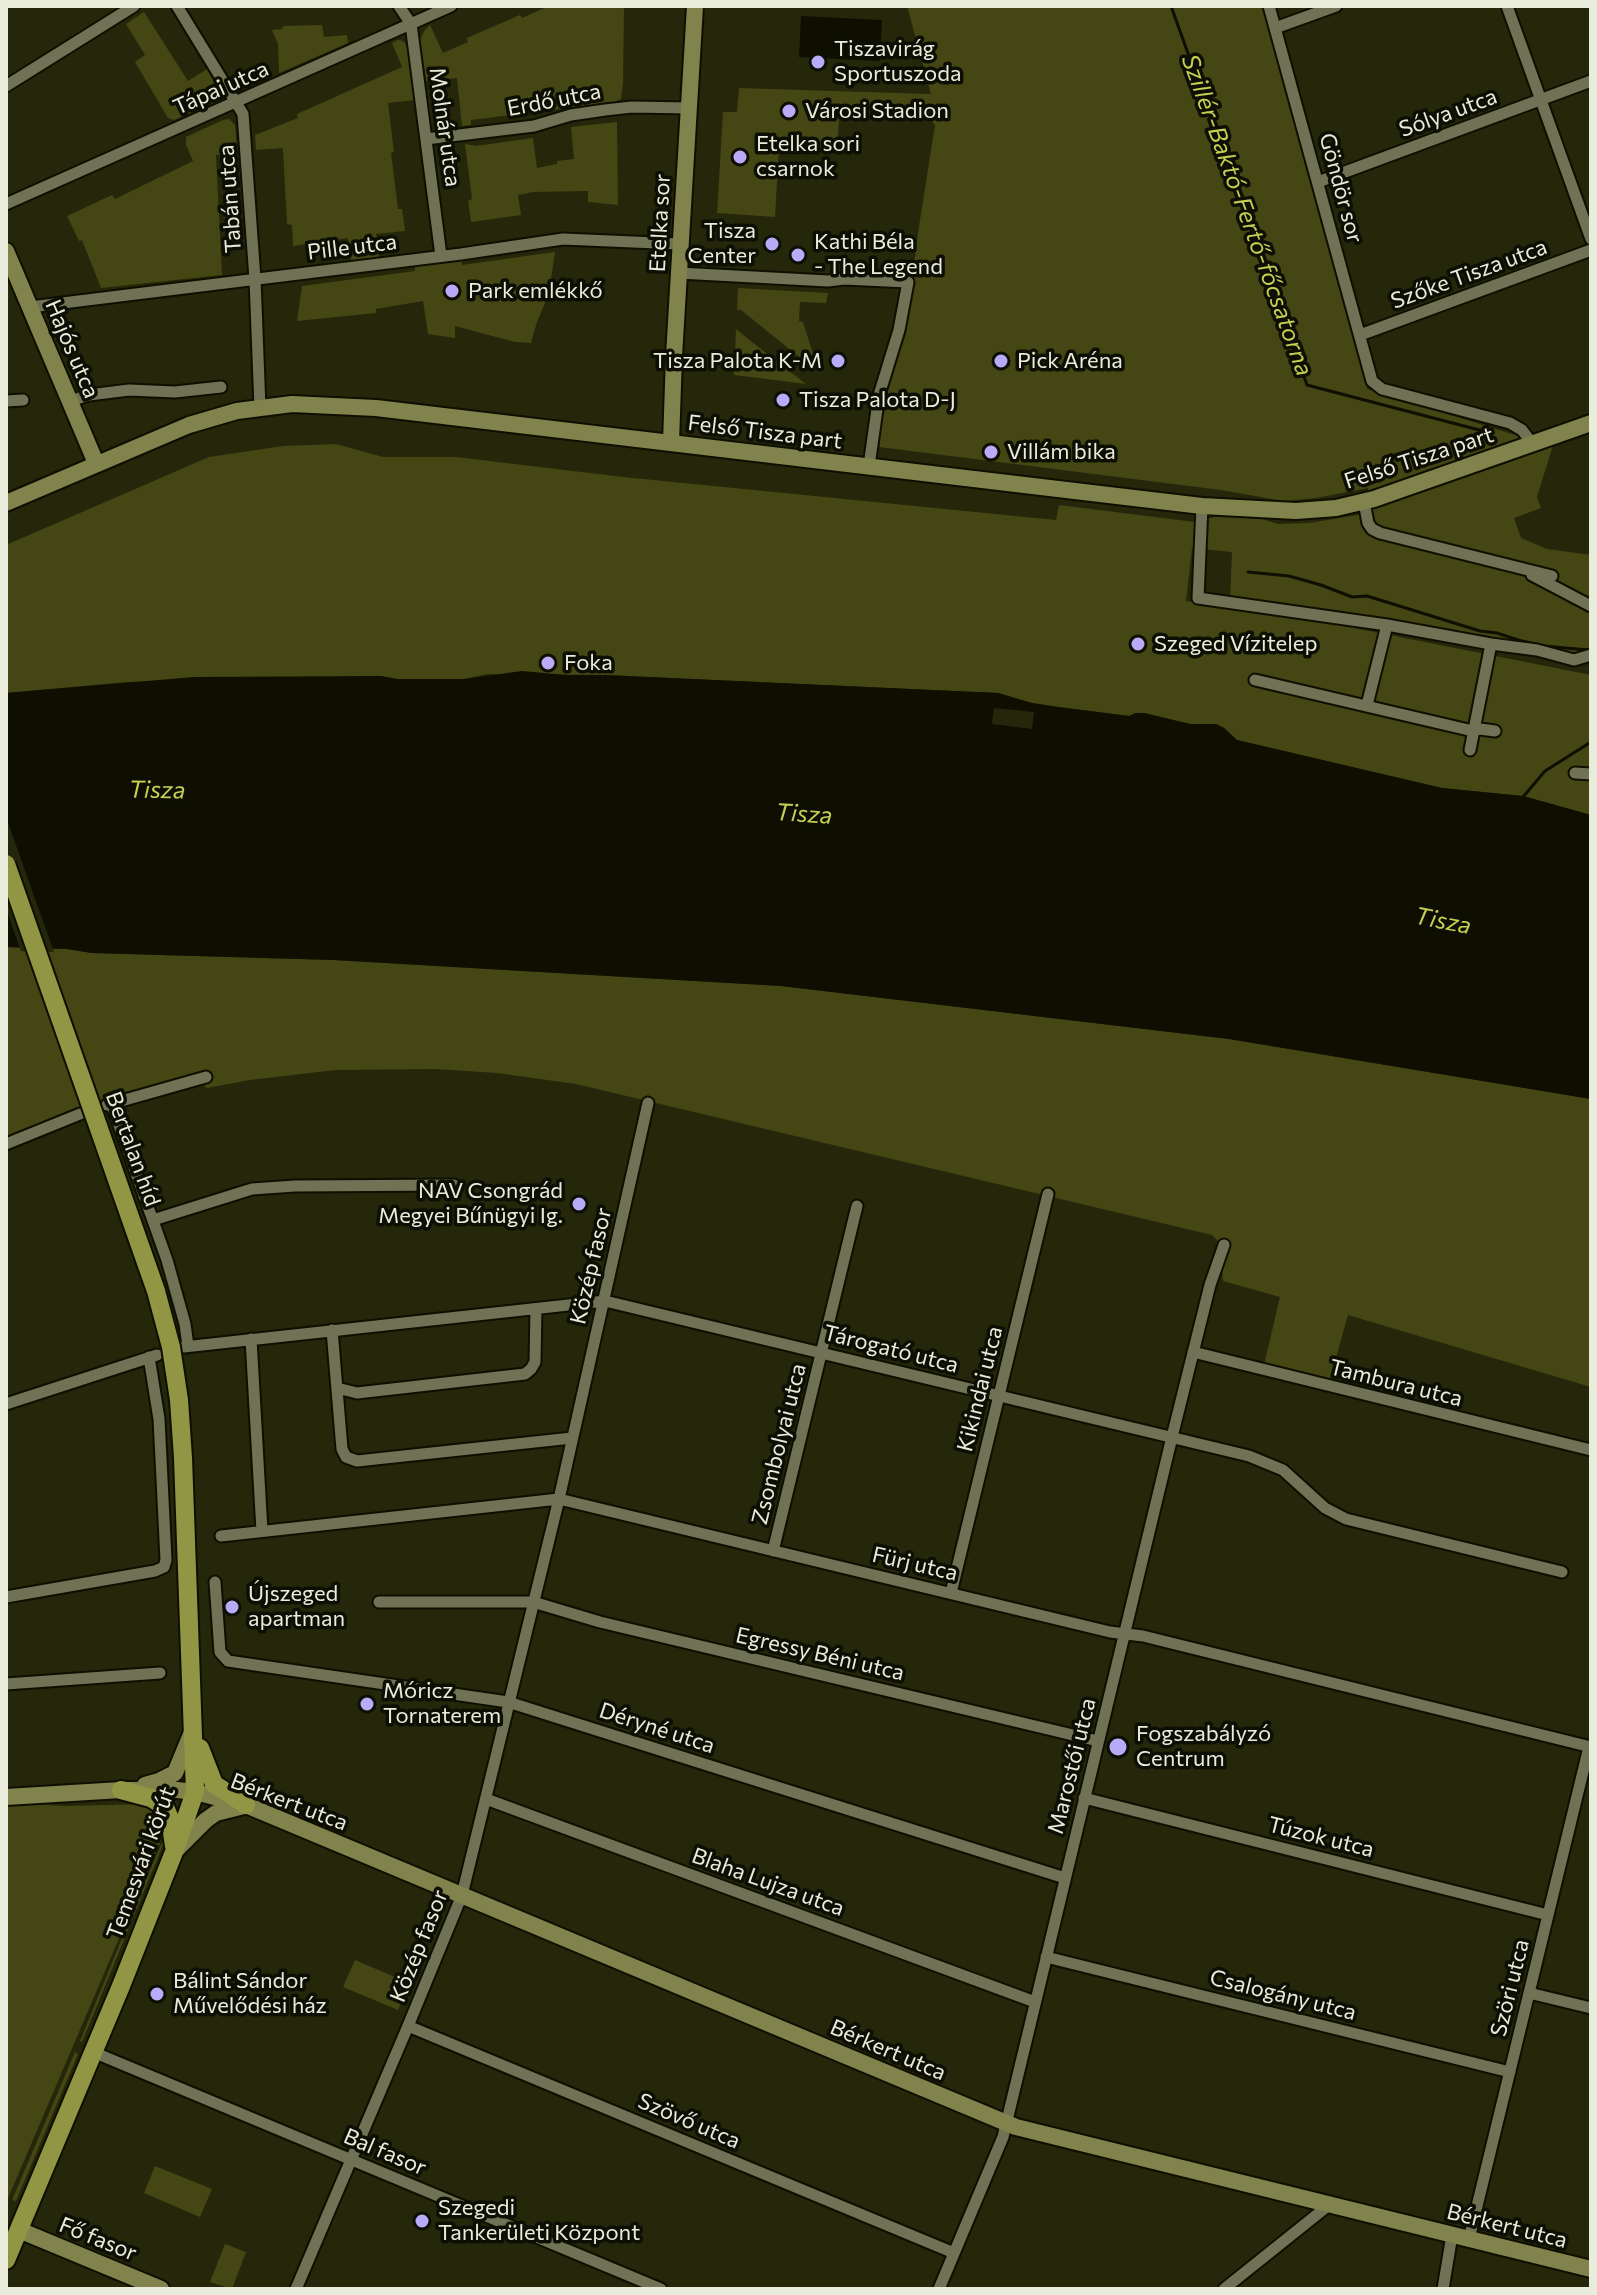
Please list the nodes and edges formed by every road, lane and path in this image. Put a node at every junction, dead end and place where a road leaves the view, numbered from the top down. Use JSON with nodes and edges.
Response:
{"nodes":[{"id":1,"x":134,"y":6,"type":"edge"},
{"id":2,"x":177,"y":6,"type":"edge"},
{"id":3,"x":399,"y":6,"type":"edge"},
{"id":4,"x":451,"y":6,"type":"edge"},
{"id":5,"x":695,"y":6,"type":"edge"},
{"id":6,"x":1269,"y":6,"type":"edge"},
{"id":7,"x":1336,"y":6,"type":"edge"},
{"id":8,"x":1507,"y":6,"type":"edge"},
{"id":9,"x":411,"y":24,"type":"junction"},
{"id":10,"x":1275,"y":28,"type":"junction"},
{"id":11,"x":1591,"y":81,"type":"edge"},
{"id":12,"x":6,"y":86,"type":"edge"},
{"id":13,"x":1541,"y":99,"type":"junction"},
{"id":14,"x":237,"y":103,"type":"junction"},
{"id":15,"x":689,"y":108,"type":"junction"},
{"id":16,"x":426,"y":139,"type":"junction"},
{"id":17,"x":1318,"y":182,"type":"junction"},
{"id":18,"x":6,"y":204,"type":"edge"},
{"id":19,"x":1591,"y":239,"type":"edge"},
{"id":20,"x":680,"y":244,"type":"junction"},
{"id":21,"x":1591,"y":250,"type":"edge"},
{"id":22,"x":6,"y":251,"type":"edge"},
{"id":23,"x":441,"y":256,"type":"junction"},
{"id":24,"x":679,"y":273,"type":"junction"},
{"id":25,"x":255,"y":279,"type":"junction"},
{"id":26,"x":30,"y":307,"type":"junction"},
{"id":27,"x":1360,"y":335,"type":"junction"},
{"id":28,"x":221,"y":387,"type":"dead end"},
{"id":29,"x":23,"y":400,"type":"dead end"},
{"id":30,"x":6,"y":401,"type":"edge"},
{"id":31,"x":70,"y":401,"type":"junction"},
{"id":32,"x":260,"y":408,"type":"junction"},
{"id":33,"x":1591,"y":423,"type":"edge"},
{"id":34,"x":671,"y":443,"type":"junction"},
{"id":35,"x":1529,"y":444,"type":"junction"},
{"id":36,"x":96,"y":463,"type":"junction"},
{"id":37,"x":869,"y":466,"type":"junction"},
{"id":38,"x":1364,"y":502,"type":"junction"},
{"id":39,"x":6,"y":503,"type":"edge"},
{"id":40,"x":1202,"y":506,"type":"junction"},
{"id":41,"x":1510,"y":564,"type":"junction"},
{"id":42,"x":1552,"y":576,"type":"dead end"},
{"id":43,"x":1591,"y":606,"type":"edge"},
{"id":44,"x":1387,"y":625,"type":"junction"},
{"id":45,"x":1491,"y":644,"type":"junction"},
{"id":46,"x":1591,"y":655,"type":"edge"},
{"id":47,"x":1255,"y":680,"type":"dead end"},
{"id":48,"x":1367,"y":705,"type":"junction"},
{"id":49,"x":1473,"y":731,"type":"junction"},
{"id":50,"x":1495,"y":731,"type":"dead end"},
{"id":51,"x":1470,"y":750,"type":"dead end"},
{"id":52,"x":1575,"y":773,"type":"dead end"},
{"id":53,"x":1591,"y":774,"type":"edge"},
{"id":54,"x":6,"y":864,"type":"edge"},
{"id":55,"x":206,"y":1077,"type":"dead end"},
{"id":56,"x":648,"y":1103,"type":"dead end"},
{"id":57,"x":80,"y":1114,"type":"dead end"},
{"id":58,"x":6,"y":1144,"type":"edge"},
{"id":59,"x":454,"y":1185,"type":"dead end"},
{"id":60,"x":1048,"y":1194,"type":"dead end"},
{"id":61,"x":857,"y":1206,"type":"dead end"},
{"id":62,"x":153,"y":1220,"type":"junction"},
{"id":63,"x":1224,"y":1245,"type":"dead end"},
{"id":64,"x":605,"y":1301,"type":"junction"},
{"id":65,"x":536,"y":1309,"type":"junction"},
{"id":66,"x":332,"y":1330,"type":"junction"},
{"id":67,"x":251,"y":1339,"type":"junction"},
{"id":68,"x":1193,"y":1352,"type":"junction"},
{"id":69,"x":822,"y":1353,"type":"junction"},
{"id":70,"x":337,"y":1388,"type":"junction"},
{"id":71,"x":999,"y":1395,"type":"junction"},
{"id":72,"x":6,"y":1404,"type":"edge"},
{"id":73,"x":1172,"y":1437,"type":"junction"},
{"id":74,"x":572,"y":1438,"type":"junction"},
{"id":75,"x":1591,"y":1450,"type":"edge"},
{"id":76,"x":183,"y":1458,"type":"joint"},
{"id":77,"x":559,"y":1499,"type":"junction"},
{"id":78,"x":262,"y":1531,"type":"junction"},
{"id":79,"x":221,"y":1536,"type":"dead end"},
{"id":80,"x":773,"y":1551,"type":"junction"},
{"id":81,"x":1562,"y":1572,"type":"dead end"},
{"id":82,"x":215,"y":1582,"type":"dead end"},
{"id":83,"x":951,"y":1593,"type":"junction"},
{"id":84,"x":6,"y":1597,"type":"edge"},
{"id":85,"x":379,"y":1602,"type":"dead end"},
{"id":86,"x":533,"y":1602,"type":"junction"},
{"id":87,"x":1125,"y":1635,"type":"junction"},
{"id":88,"x":160,"y":1673,"type":"dead end"},
{"id":89,"x":6,"y":1684,"type":"edge"},
{"id":90,"x":508,"y":1702,"type":"junction"},
{"id":91,"x":194,"y":1727,"type":"junction"},
{"id":92,"x":1098,"y":1741,"type":"junction"},
{"id":93,"x":1590,"y":1747,"type":"edge"},
{"id":94,"x":121,"y":1790,"type":"junction"},
{"id":95,"x":195,"y":1792,"type":"junction"},
{"id":96,"x":6,"y":1797,"type":"edge"},
{"id":97,"x":1084,"y":1798,"type":"junction"},
{"id":98,"x":486,"y":1799,"type":"junction"},
{"id":99,"x":246,"y":1805,"type":"junction"},
{"id":100,"x":174,"y":1852,"type":"junction"},
{"id":101,"x":1065,"y":1878,"type":"junction"},
{"id":102,"x":462,"y":1895,"type":"junction"},
{"id":103,"x":1548,"y":1915,"type":"junction"},
{"id":104,"x":1046,"y":1957,"type":"junction"},
{"id":105,"x":1529,"y":1993,"type":"junction"},
{"id":106,"x":1035,"y":2002,"type":"junction"},
{"id":107,"x":1591,"y":2008,"type":"edge"},
{"id":108,"x":408,"y":2026,"type":"junction"},
{"id":109,"x":93,"y":2052,"type":"junction"},
{"id":110,"x":1510,"y":2072,"type":"junction"},
{"id":111,"x":1006,"y":2123,"type":"junction"},
{"id":112,"x":351,"y":2160,"type":"junction"},
{"id":113,"x":1329,"y":2205,"type":"junction"},
{"id":114,"x":19,"y":2230,"type":"junction"},
{"id":115,"x":1461,"y":2237,"type":"junction"},
{"id":116,"x":954,"y":2253,"type":"junction"},
{"id":117,"x":6,"y":2260,"type":"edge"},
{"id":118,"x":1591,"y":2269,"type":"edge"},
{"id":119,"x":161,"y":2289,"type":"edge"},
{"id":120,"x":296,"y":2289,"type":"edge"},
{"id":121,"x":661,"y":2289,"type":"edge"},
{"id":122,"x":939,"y":2289,"type":"edge"},
{"id":123,"x":1224,"y":2289,"type":"edge"},
{"id":124,"x":1443,"y":2289,"type":"edge"}],
"edges":[{"from":1,"to":12,"type":"street"},
{"from":2,"to":14,"type":"street","name":"Tabán utca"},
{"from":3,"to":9,"type":"street","name":"Molnár utca"},
{"from":4,"to":9,"type":"street","name":"Tápai utca"},
{"from":5,"to":15,"type":"street","name":"Etelka sor"},
{"from":6,"to":10,"type":"street","name":"Göndör sor"},
{"from":7,"to":10,"type":"street"},
{"from":8,"to":13,"type":"street"},
{"from":9,"to":14,"type":"street","name":"Tápai utca"},
{"from":9,"to":16,"type":"street","name":"Molnár utca"},
{"from":10,"to":17,"type":"street","name":"Göndör sor"},
{"from":11,"to":13,"type":"street","name":"Sólya utca"},
{"from":13,"to":17,"type":"street","name":"Sólya utca"},
{"from":13,"to":19,"type":"street"},
{"from":14,"to":18,"type":"street","name":"Tápai utca"},
{"from":14,"to":25,"type":"street","name":"Tabán utca"},
{"from":15,"to":16,"type":"street","name":"Erdő utca"},
{"from":15,"to":20,"type":"street","name":"Etelka sor"},
{"from":16,"to":23,"type":"street","name":"Molnár utca"},
{"from":17,"to":27,"type":"street","name":"Göndör sor"},
{"from":20,"to":23,"type":"street","name":"Pille utca"},
{"from":20,"to":24,"type":"street","name":"Etelka sor"},
{"from":21,"to":27,"type":"street","name":"Szőke Tisza utca"},
{"from":22,"to":26,"type":"street","name":"Hajós utca"},
{"from":23,"to":25,"type":"street","name":"Pille utca"},
{"from":24,"to":34,"type":"street","name":"Etelka sor"},
{"from":24,"to":37,"type":"street"},
{"from":25,"to":26,"type":"street","name":"Pille utca"},
{"from":25,"to":32,"type":"street","name":"Tabán utca"},
{"from":26,"to":31,"type":"street","name":"Hajós utca"},
{"from":27,"to":35,"type":"street","name":"Göndör sor"},
{"from":28,"to":31,"type":"street"},
{"from":29,"to":30,"type":"street"},
{"from":31,"to":36,"type":"street","name":"Hajós utca"},
{"from":32,"to":34,"type":"street","name":"Felső Tisza part"},
{"from":32,"to":36,"type":"street","name":"Felső Tisza part"},
{"from":33,"to":35,"type":"street","name":"Felső Tisza part"},
{"from":34,"to":37,"type":"street","name":"Felső Tisza part"},
{"from":35,"to":38,"type":"street","name":"Felső Tisza part"},
{"from":36,"to":39,"type":"street","name":"Felső Tisza part"},
{"from":37,"to":40,"type":"street","name":"Felső Tisza part"},
{"from":38,"to":40,"type":"street","name":"Felső Tisza part"},
{"from":38,"to":41,"type":"street"},
{"from":40,"to":44,"type":"street"},
{"from":41,"to":42,"type":"street"},
{"from":41,"to":43,"type":"street"},
{"from":44,"to":45,"type":"street"},
{"from":44,"to":48,"type":"street"},
{"from":45,"to":46,"type":"street"},
{"from":45,"to":49,"type":"street"},
{"from":47,"to":48,"type":"street"},
{"from":48,"to":49,"type":"street"},
{"from":49,"to":50,"type":"street"},
{"from":49,"to":51,"type":"street"},
{"from":52,"to":53,"type":"street"},
{"from":54,"to":76,"type":"main road","name":"Bertalan híd","bridge":true},
{"from":55,"to":62,"type":"street"},
{"from":56,"to":64,"type":"street","name":"Közép fasor"},
{"from":57,"to":58,"type":"street"},
{"from":59,"to":62,"type":"street"},
{"from":60,"to":71,"type":"street","name":"Kikindai utca"},
{"from":61,"to":69,"type":"street","name":"Zsombolyai utca"},
{"from":62,"to":67,"type":"street","name":"Tárogató utca"},
{"from":63,"to":68,"type":"street","name":"Marostői utca"},
{"from":64,"to":65,"type":"street","name":"Tárogató utca"},
{"from":64,"to":69,"type":"street","name":"Tárogató utca"},
{"from":64,"to":74,"type":"street","name":"Közép fasor"},
{"from":65,"to":66,"type":"street","name":"Tárogató utca"},
{"from":65,"to":70,"type":"street","name":"Közép fasor"},
{"from":66,"to":67,"type":"street","name":"Tárogató utca"},
{"from":66,"to":70,"type":"street"},
{"from":67,"to":78,"type":"street"},
{"from":68,"to":73,"type":"street","name":"Marostői utca"},
{"from":68,"to":75,"type":"street","name":"Tambura utca"},
{"from":69,"to":71,"type":"street","name":"Tárogató utca"},
{"from":69,"to":80,"type":"street","name":"Zsombolyai utca"},
{"from":70,"to":74,"type":"street"},
{"from":71,"to":73,"type":"street","name":"Tárogató utca"},
{"from":71,"to":83,"type":"street","name":"Kikindai utca"},
{"from":72,"to":84,"type":"street"},
{"from":73,"to":81,"type":"street","name":"Tárogató utca"},
{"from":73,"to":87,"type":"street","name":"Marostői utca"},
{"from":74,"to":77,"type":"street","name":"Közép fasor"},
{"from":76,"to":91,"type":"main road","name":"Temesvári körút"},
{"from":77,"to":78,"type":"street","name":"Fürj utca"},
{"from":77,"to":80,"type":"street","name":"Fürj utca"},
{"from":77,"to":86,"type":"street","name":"Közép fasor"},
{"from":78,"to":79,"type":"street","name":"Fürj utca"},
{"from":80,"to":83,"type":"street","name":"Fürj utca"},
{"from":82,"to":90,"type":"street","name":"Déryné utca"},
{"from":83,"to":87,"type":"street","name":"Fürj utca"},
{"from":85,"to":86,"type":"street"},
{"from":86,"to":90,"type":"street","name":"Közép fasor"},
{"from":86,"to":92,"type":"street","name":"Egressy Béni utca"},
{"from":87,"to":92,"type":"street","name":"Marostői utca"},
{"from":87,"to":93,"type":"street","name":"Fürj utca"},
{"from":88,"to":89,"type":"street"},
{"from":90,"to":98,"type":"street","name":"Közép fasor"},
{"from":90,"to":101,"type":"street","name":"Déryné utca"},
{"from":91,"to":94,"type":"street"},
{"from":91,"to":95,"type":"main road","name":"Temesvári körút"},
{"from":91,"to":99,"type":"main road"},
{"from":92,"to":97,"type":"street","name":"Marostői utca"},
{"from":93,"to":103,"type":"street","name":"Szöri utca"},
{"from":94,"to":95,"type":"street","name":"Bérkert utca"},
{"from":94,"to":96,"type":"street"},
{"from":94,"to":100,"type":"main road"},
{"from":95,"to":99,"type":"street","name":"Bérkert utca"},
{"from":95,"to":100,"type":"main road","name":"Temesvári körút"},
{"from":97,"to":101,"type":"street","name":"Marostői utca"},
{"from":97,"to":103,"type":"street","name":"Túzok utca"},
{"from":98,"to":102,"type":"street","name":"Közép fasor"},
{"from":98,"to":106,"type":"street","name":"Blaha Lujza utca"},
{"from":99,"to":100,"type":"street"},
{"from":99,"to":102,"type":"street","name":"Bérkert utca"},
{"from":100,"to":109,"type":"main road","name":"Temesvári körút"},
{"from":101,"to":104,"type":"street","name":"Marostői utca"},
{"from":102,"to":108,"type":"street","name":"Közép fasor"},
{"from":102,"to":111,"type":"street","name":"Bérkert utca"},
{"from":103,"to":105,"type":"street","name":"Szöri utca"},
{"from":104,"to":106,"type":"street","name":"Marostői utca"},
{"from":104,"to":110,"type":"street","name":"Csalogány utca"},
{"from":105,"to":107,"type":"street"},
{"from":105,"to":110,"type":"street","name":"Szöri utca"},
{"from":106,"to":111,"type":"street","name":"Marostői utca"},
{"from":108,"to":112,"type":"street","name":"Közép fasor"},
{"from":108,"to":116,"type":"street","name":"Szövő utca"},
{"from":109,"to":112,"type":"street","name":"Bal fasor"},
{"from":109,"to":114,"type":"main road","name":"Temesvári körút"},
{"from":110,"to":115,"type":"street","name":"Szöri utca"},
{"from":111,"to":113,"type":"street","name":"Bérkert utca"},
{"from":111,"to":116,"type":"street","name":"Marostői utca"},
{"from":112,"to":120,"type":"street","name":"Közép fasor"},
{"from":112,"to":121,"type":"street","name":"Bal fasor"},
{"from":113,"to":115,"type":"street","name":"Bérkert utca"},
{"from":113,"to":123,"type":"street"},
{"from":114,"to":117,"type":"main road","name":"Temesvári körút"},
{"from":114,"to":119,"type":"street","name":"Fő fasor"},
{"from":115,"to":118,"type":"street","name":"Bérkert utca"},
{"from":115,"to":124,"type":"street","name":"Szöri utca"},
{"from":116,"to":122,"type":"street","name":"Marostői utca"}]}
